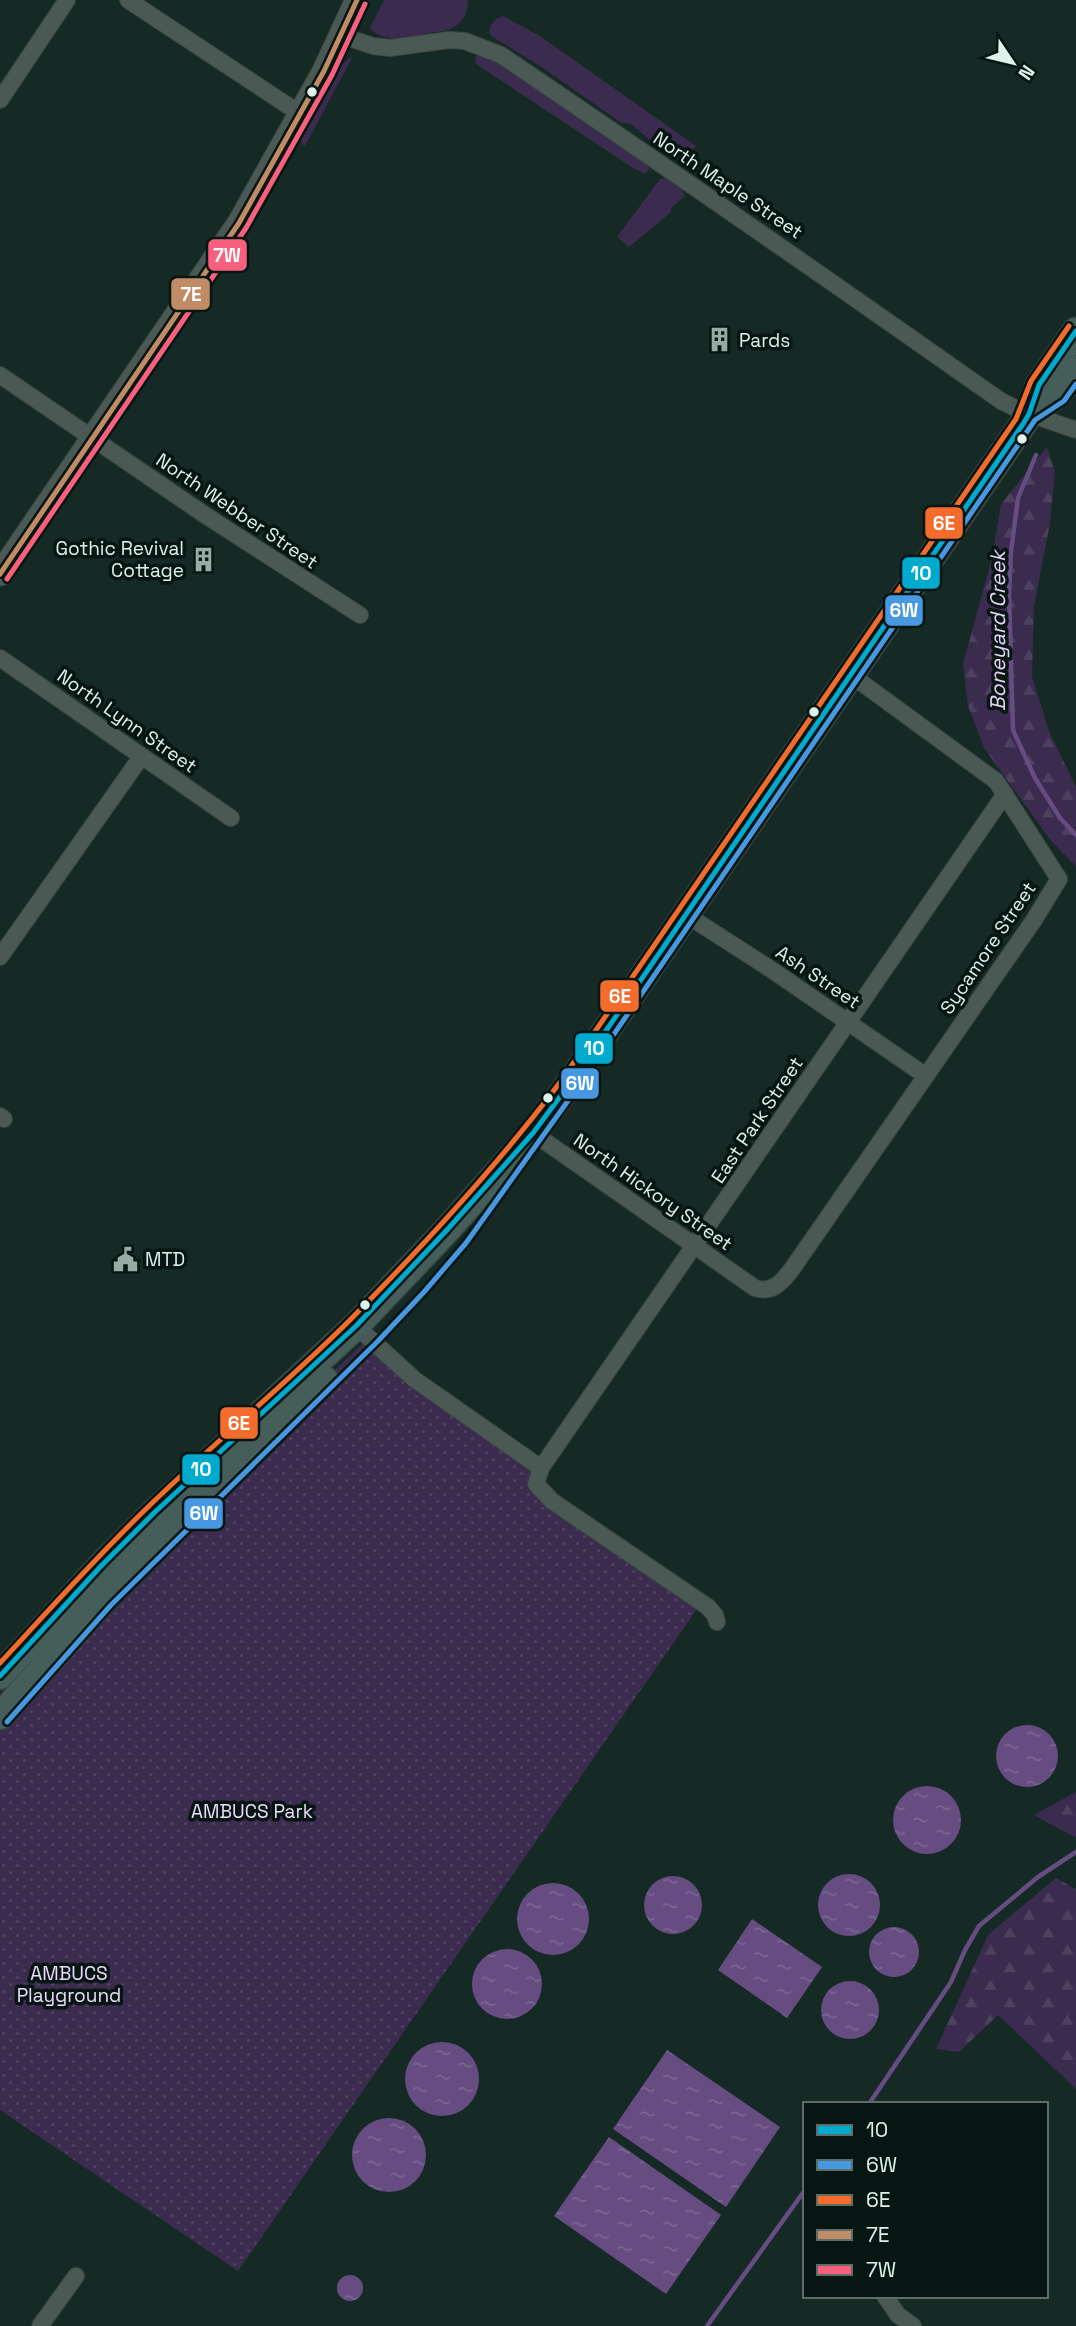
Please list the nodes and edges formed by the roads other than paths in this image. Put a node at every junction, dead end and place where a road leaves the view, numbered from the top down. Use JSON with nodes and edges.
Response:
{"nodes":[{"id":1,"x":67,"y":0,"type":"edge"},
{"id":2,"x":128,"y":0,"type":"edge"},
{"id":3,"x":357,"y":0,"type":"edge"},
{"id":4,"x":340,"y":34,"type":"junction"},
{"id":5,"x":0,"y":100,"type":"edge"},
{"id":6,"x":299,"y":113,"type":"junction"},
{"id":7,"x":1076,"y":331,"type":"edge"},
{"id":8,"x":1076,"y":369,"type":"edge"},
{"id":9,"x":0,"y":375,"type":"edge"},
{"id":10,"x":1029,"y":414,"type":"junction"},
{"id":11,"x":1076,"y":430,"type":"edge"},
{"id":12,"x":93,"y":439,"type":"junction"},
{"id":13,"x":0,"y":574,"type":"edge"},
{"id":14,"x":360,"y":615,"type":"dead end"},
{"id":15,"x":0,"y":658,"type":"edge"},
{"id":16,"x":852,"y":675,"type":"junction"},
{"id":17,"x":141,"y":757,"type":"junction"},
{"id":18,"x":1005,"y":794,"type":"junction"},
{"id":19,"x":231,"y":818,"type":"dead end"},
{"id":20,"x":685,"y":914,"type":"junction"},
{"id":21,"x":0,"y":957,"type":"edge"},
{"id":22,"x":848,"y":1023,"type":"junction"},
{"id":23,"x":926,"y":1076,"type":"junction"},
{"id":24,"x":533,"y":1133,"type":"junction"},
{"id":25,"x":696,"y":1246,"type":"junction"},
{"id":26,"x":363,"y":1332,"type":"junction"},
{"id":27,"x":541,"y":1468,"type":"junction"},
{"id":28,"x":718,"y":1622,"type":"dead end"},
{"id":29,"x":0,"y":1676,"type":"edge"},
{"id":30,"x":0,"y":1716,"type":"edge"},
{"id":31,"x":76,"y":2276,"type":"dead end"},
{"id":32,"x":886,"y":2298,"type":"edge"},
{"id":33,"x":40,"y":2326,"type":"edge"},
{"id":34,"x":913,"y":2326,"type":"edge"}],
"edges":[{"from":1,"to":5,"type":"street"},
{"from":2,"to":6,"type":"street"},
{"from":3,"to":4,"type":"main road"},
{"from":4,"to":6,"type":"main road"},
{"from":4,"to":10,"type":"street","name":"North Maple Street"},
{"from":6,"to":12,"type":"main road"},
{"from":7,"to":10,"type":"main road"},
{"from":8,"to":10,"type":"main road"},
{"from":9,"to":12,"type":"street","name":"North Webber Street"},
{"from":10,"to":11,"type":"street","name":"North Maple Street"},
{"from":10,"to":16,"type":"main road"},
{"from":12,"to":13,"type":"main road"},
{"from":12,"to":14,"type":"street","name":"North Webber Street"},
{"from":15,"to":17,"type":"street","name":"North Lynn Street"},
{"from":16,"to":18,"type":"street","name":"Sycamore Street"},
{"from":16,"to":20,"type":"main road"},
{"from":17,"to":19,"type":"street","name":"North Lynn Street"},
{"from":17,"to":21,"type":"street"},
{"from":18,"to":22,"type":"street","name":"East Park Street"},
{"from":18,"to":23,"type":"street","name":"Sycamore Street"},
{"from":20,"to":22,"type":"street","name":"Ash Street"},
{"from":20,"to":24,"type":"main road"},
{"from":22,"to":23,"type":"street","name":"Ash Street"},
{"from":22,"to":25,"type":"street","name":"East Park Street"},
{"from":23,"to":25,"type":"street","name":"North Hickory Street"},
{"from":24,"to":25,"type":"street","name":"North Hickory Street"},
{"from":24,"to":26,"type":"main road"},
{"from":25,"to":27,"type":"street","name":"East Park Street"},
{"from":26,"to":27,"type":"street"},
{"from":26,"to":29,"type":"main road"},
{"from":26,"to":30,"type":"main road"},
{"from":27,"to":28,"type":"street"},
{"from":31,"to":33,"type":"street"},
{"from":32,"to":34,"type":"street"}]}
